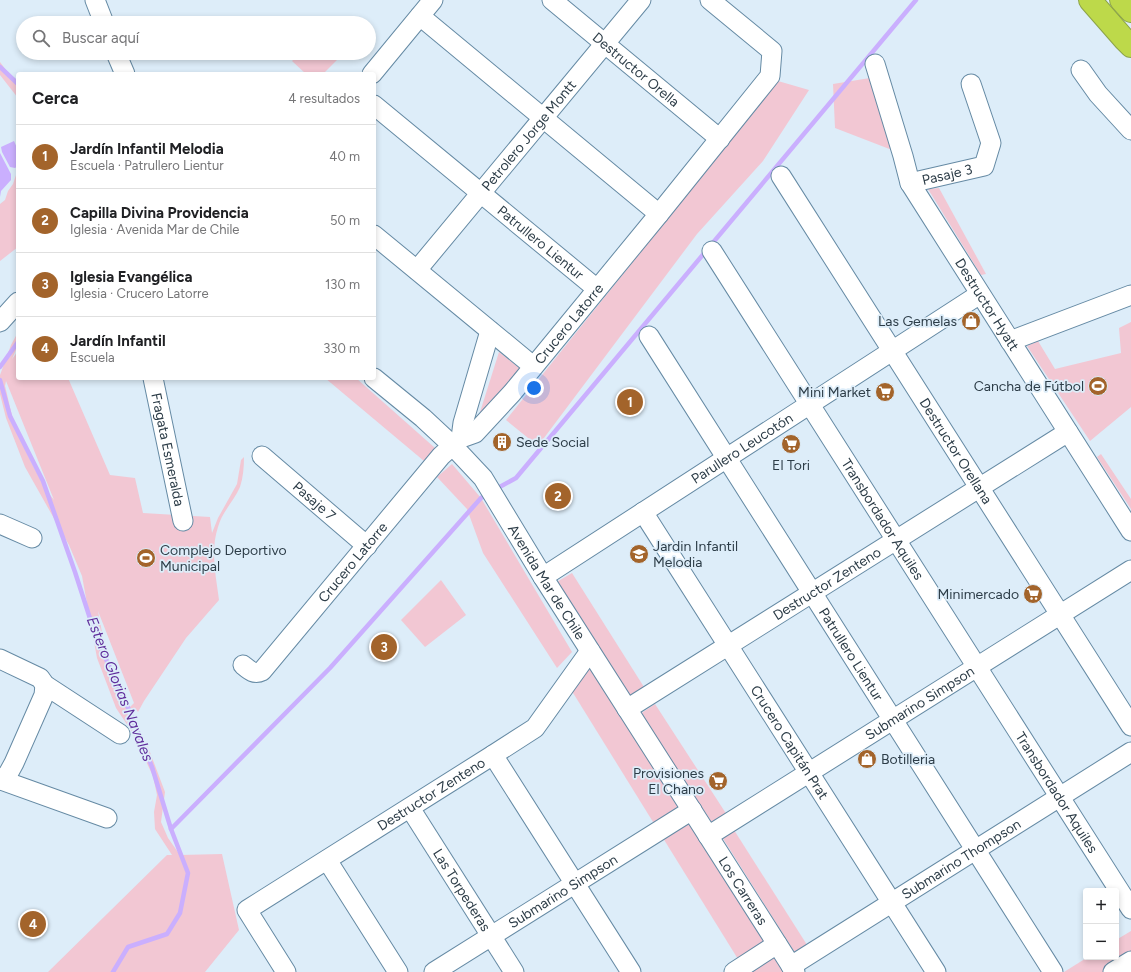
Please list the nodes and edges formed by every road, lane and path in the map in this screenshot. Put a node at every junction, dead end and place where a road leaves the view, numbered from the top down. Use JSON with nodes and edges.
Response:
{"nodes":[{"id":1,"x":95,"y":0,"type":"edge"},
{"id":2,"x":433,"y":0,"type":"edge"},
{"id":3,"x":552,"y":0,"type":"edge"},
{"id":4,"x":641,"y":0,"type":"edge"},
{"id":5,"x":710,"y":0,"type":"edge"},
{"id":6,"x":1090,"y":0,"type":"edge"},
{"id":7,"x":1121,"y":0,"type":"edge"},
{"id":8,"x":1131,"y":11,"type":"edge"},
{"id":9,"x":101,"y":16,"type":"edge"},
{"id":10,"x":420,"y":16,"type":"junction"},
{"id":11,"x":1128,"y":43,"type":"edge"},
{"id":12,"x":605,"y":44,"type":"junction"},
{"id":13,"x":119,"y":60,"type":"edge"},
{"id":14,"x":875,"y":64,"type":"dead end"},
{"id":15,"x":1081,"y":70,"type":"dead end"},
{"id":16,"x":124,"y":72,"type":"edge"},
{"id":17,"x":374,"y":72,"type":"edge"},
{"id":18,"x":971,"y":84,"type":"dead end"},
{"id":19,"x":376,"y":107,"type":"edge"},
{"id":20,"x":543,"y":118,"type":"junction"},
{"id":21,"x":1131,"y":130,"type":"edge"},
{"id":22,"x":720,"y":138,"type":"junction"},
{"id":23,"x":781,"y":176,"type":"dead end"},
{"id":24,"x":910,"y":183,"type":"junction"},
{"id":25,"x":481,"y":193,"type":"junction"},
{"id":26,"x":659,"y":214,"type":"junction"},
{"id":27,"x":376,"y":237,"type":"edge"},
{"id":28,"x":712,"y":251,"type":"dead end"},
{"id":29,"x":417,"y":270,"type":"junction"},
{"id":30,"x":597,"y":289,"type":"junction"},
{"id":31,"x":980,"y":294,"type":"junction"},
{"id":32,"x":1131,"y":295,"type":"edge"},
{"id":33,"x":16,"y":304,"type":"edge"},
{"id":34,"x":0,"y":322,"type":"edge"},
{"id":35,"x":490,"y":330,"type":"junction"},
{"id":36,"x":649,"y":336,"type":"dead end"},
{"id":37,"x":1010,"y":341,"type":"junction"},
{"id":38,"x":892,"y":350,"type":"junction"},
{"id":39,"x":533,"y":366,"type":"junction"},
{"id":40,"x":153,"y":380,"type":"edge"},
{"id":41,"x":376,"y":380,"type":"edge"},
{"id":42,"x":810,"y":404,"type":"junction"},
{"id":43,"x":1068,"y":432,"type":"junction"},
{"id":44,"x":456,"y":441,"type":"junction"},
{"id":45,"x":262,"y":456,"type":"dead end"},
{"id":46,"x":726,"y":458,"type":"junction"},
{"id":47,"x":979,"y":488,"type":"junction"},
{"id":48,"x":643,"y":512,"type":"junction"},
{"id":49,"x":183,"y":521,"type":"dead end"},
{"id":50,"x":0,"y":524,"type":"edge"},
{"id":51,"x":1131,"y":531,"type":"edge"},
{"id":52,"x":32,"y":538,"type":"dead end"},
{"id":53,"x":896,"y":540,"type":"junction"},
{"id":54,"x":367,"y":546,"type":"junction"},
{"id":55,"x":1131,"y":570,"type":"edge"},
{"id":56,"x":543,"y":576,"type":"junction"},
{"id":57,"x":812,"y":593,"type":"junction"},
{"id":58,"x":1060,"y":615,"type":"junction"},
{"id":59,"x":728,"y":646,"type":"junction"},
{"id":60,"x":590,"y":651,"type":"junction"},
{"id":61,"x":0,"y":659,"type":"edge"},
{"id":62,"x":243,"y":665,"type":"dead end"},
{"id":63,"x":977,"y":667,"type":"junction"},
{"id":64,"x":45,"y":685,"type":"junction"},
{"id":65,"x":627,"y":710,"type":"junction"},
{"id":66,"x":892,"y":720,"type":"junction"},
{"id":67,"x":1131,"y":726,"type":"edge"},
{"id":68,"x":120,"y":734,"type":"dead end"},
{"id":69,"x":1131,"y":752,"type":"edge"},
{"id":70,"x":493,"y":755,"type":"junction"},
{"id":71,"x":809,"y":773,"type":"junction"},
{"id":72,"x":0,"y":780,"type":"edge"},
{"id":73,"x":1060,"y":797,"type":"junction"},
{"id":74,"x":410,"y":808,"type":"junction"},
{"id":75,"x":692,"y":810,"type":"junction"},
{"id":76,"x":107,"y":818,"type":"dead end"},
{"id":77,"x":708,"y":836,"type":"junction"},
{"id":78,"x":975,"y":850,"type":"junction"},
{"id":79,"x":327,"y":860,"type":"junction"},
{"id":80,"x":575,"y":884,"type":"junction"},
{"id":81,"x":892,"y":902,"type":"junction"},
{"id":82,"x":1131,"y":909,"type":"edge"},
{"id":83,"x":491,"y":936,"type":"junction"},
{"id":84,"x":777,"y":944,"type":"junction"},
{"id":85,"x":1131,"y":961,"type":"edge"},
{"id":86,"x":793,"y":969,"type":"edge"},
{"id":87,"x":286,"y":972,"type":"edge"},
{"id":88,"x":398,"y":972,"type":"edge"},
{"id":89,"x":434,"y":972,"type":"edge"},
{"id":90,"x":514,"y":972,"type":"edge"},
{"id":91,"x":631,"y":972,"type":"edge"},
{"id":92,"x":734,"y":972,"type":"edge"},
{"id":93,"x":936,"y":972,"type":"edge"},
{"id":94,"x":1053,"y":972,"type":"edge"},
{"id":95,"x":1113,"y":972,"type":"edge"}],
"edges":[{"from":1,"to":9,"type":"street"},
{"from":2,"to":10,"type":"street"},
{"from":3,"to":12,"type":"street","name":"Destructor Orella"},
{"from":4,"to":12,"type":"street","name":"Petrolero Jorge Montt"},
{"from":5,"to":22,"type":"street","name":"Crucero Latorre"},
{"from":6,"to":11,"type":"highway"},
{"from":7,"to":8,"type":"highway"},
{"from":10,"to":17,"type":"street"},
{"from":10,"to":20,"type":"street"},
{"from":12,"to":20,"type":"street","name":"Petrolero Jorge Montt"},
{"from":12,"to":22,"type":"street","name":"Destructor Orella"},
{"from":13,"to":16,"type":"street"},
{"from":14,"to":24,"type":"street","name":"Destructor Hyatt"},
{"from":15,"to":21,"type":"street"},
{"from":18,"to":24,"type":"street","name":"Pasaje 3"},
{"from":19,"to":25,"type":"street","name":"Patrullero Lientur"},
{"from":20,"to":25,"type":"street","name":"Petrolero Jorge Montt"},
{"from":20,"to":26,"type":"street"},
{"from":22,"to":26,"type":"street","name":"Crucero Latorre"},
{"from":23,"to":38,"type":"street","name":"Destructor Orellana"},
{"from":24,"to":31,"type":"street","name":"Destructor Hyatt"},
{"from":25,"to":29,"type":"street","name":"Petrolero Jorge Montt"},
{"from":25,"to":30,"type":"street","name":"Patrullero Lientur"},
{"from":26,"to":30,"type":"street","name":"Crucero Latorre"},
{"from":27,"to":29,"type":"street"},
{"from":28,"to":42,"type":"street","name":"Transbordador Aquiles"},
{"from":29,"to":35,"type":"street"},
{"from":30,"to":39,"type":"street","name":"Crucero Latorre"},
{"from":31,"to":37,"type":"street","name":"Destructor Hyatt"},
{"from":31,"to":38,"type":"street","name":"Parullero Leucotón"},
{"from":32,"to":37,"type":"street"},
{"from":33,"to":34,"type":"street"},
{"from":35,"to":39,"type":"street"},
{"from":35,"to":44,"type":"street"},
{"from":36,"to":46,"type":"street","name":"Patrullero Lientur"},
{"from":37,"to":43,"type":"street","name":"Destructor Hyatt"},
{"from":38,"to":42,"type":"street","name":"Parullero Leucotón"},
{"from":38,"to":47,"type":"street","name":"Destructor Orellana"},
{"from":39,"to":44,"type":"street","name":"Crucero Latorre"},
{"from":40,"to":49,"type":"street","name":"Fragata Esmeralda"},
{"from":41,"to":44,"type":"street","name":"Avenida Mar de Chile"},
{"from":42,"to":46,"type":"street","name":"Parullero Leucotón"},
{"from":42,"to":53,"type":"street","name":"Transbordador Aquiles"},
{"from":43,"to":47,"type":"street","name":"Destructor Zenteno"},
{"from":43,"to":51,"type":"street","name":"Destructor Hyatt"},
{"from":44,"to":54,"type":"street","name":"Crucero Latorre"},
{"from":44,"to":56,"type":"street","name":"Avenida Mar de Chile"},
{"from":45,"to":54,"type":"street","name":"Pasaje 7"},
{"from":46,"to":48,"type":"street","name":"Parullero Leucotón"},
{"from":46,"to":57,"type":"street","name":"Patrullero Lientur"},
{"from":47,"to":53,"type":"street","name":"Destructor Zenteno"},
{"from":47,"to":58,"type":"street","name":"Destructor Orellana"},
{"from":48,"to":56,"type":"street","name":"Parullero Leucotón"},
{"from":48,"to":59,"type":"street","name":"Crucero Capitán Prat"},
{"from":50,"to":52,"type":"street"},
{"from":53,"to":57,"type":"street","name":"Destructor Zenteno"},
{"from":53,"to":63,"type":"street","name":"Transbordador Aquiles"},
{"from":54,"to":62,"type":"street","name":"Crucero Latorre"},
{"from":55,"to":58,"type":"street","name":"Submarino Simpson"},
{"from":56,"to":60,"type":"street","name":"Avenida Mar de Chile"},
{"from":57,"to":59,"type":"street","name":"Destructor Zenteno"},
{"from":57,"to":66,"type":"street","name":"Patrullero Lientur"},
{"from":58,"to":63,"type":"street","name":"Submarino Simpson"},
{"from":58,"to":67,"type":"street","name":"Destructor Orellana"},
{"from":59,"to":65,"type":"street","name":"Destructor Zenteno"},
{"from":59,"to":71,"type":"street","name":"Crucero Capitán Prat"},
{"from":60,"to":65,"type":"street","name":"Avenida Mar de Chile"},
{"from":60,"to":70,"type":"street","name":"Destructor Zenteno"},
{"from":61,"to":64,"type":"street"},
{"from":63,"to":66,"type":"street","name":"Submarino Simpson"},
{"from":63,"to":73,"type":"street","name":"Transbordador Aquiles"},
{"from":64,"to":68,"type":"street"},
{"from":64,"to":72,"type":"street"},
{"from":65,"to":75,"type":"street","name":"Avenida Mar de Chile"},
{"from":66,"to":71,"type":"street","name":"Submarino Simpson"},
{"from":66,"to":78,"type":"street","name":"Patrullero Lientur"},
{"from":69,"to":73,"type":"street","name":"Submarino Thompson"},
{"from":70,"to":74,"type":"street","name":"Destructor Zenteno"},
{"from":70,"to":80,"type":"street"},
{"from":71,"to":77,"type":"street","name":"Submarino Simpson"},
{"from":71,"to":81,"type":"street","name":"Crucero Capitán Prat"},
{"from":72,"to":76,"type":"street"},
{"from":73,"to":78,"type":"street","name":"Submarino Thompson"},
{"from":73,"to":82,"type":"street","name":"Transbordador Aquiles"},
{"from":74,"to":79,"type":"street","name":"Destructor Zenteno"},
{"from":74,"to":83,"type":"street","name":"Las Torpederas"},
{"from":75,"to":77,"type":"street","name":"Los Carreras"},
{"from":75,"to":80,"type":"street","name":"Submarino Simpson"},
{"from":77,"to":84,"type":"street","name":"Los Carreras"},
{"from":78,"to":81,"type":"street","name":"Submarino Thompson"},
{"from":78,"to":94,"type":"street","name":"Patrullero Lientur"},
{"from":79,"to":87,"type":"street","name":"Destructor Zenteno"},
{"from":79,"to":88,"type":"street"},
{"from":80,"to":83,"type":"street","name":"Submarino Simpson"},
{"from":80,"to":91,"type":"street"},
{"from":81,"to":86,"type":"street","name":"Submarino Thompson"},
{"from":81,"to":93,"type":"street","name":"Crucero Capitán Prat"},
{"from":83,"to":89,"type":"street","name":"Submarino Simpson"},
{"from":83,"to":90,"type":"street","name":"Las Torpederas"},
{"from":84,"to":86,"type":"street","name":"Los Carreras"},
{"from":84,"to":92,"type":"street"},
{"from":85,"to":95,"type":"street"}]}
